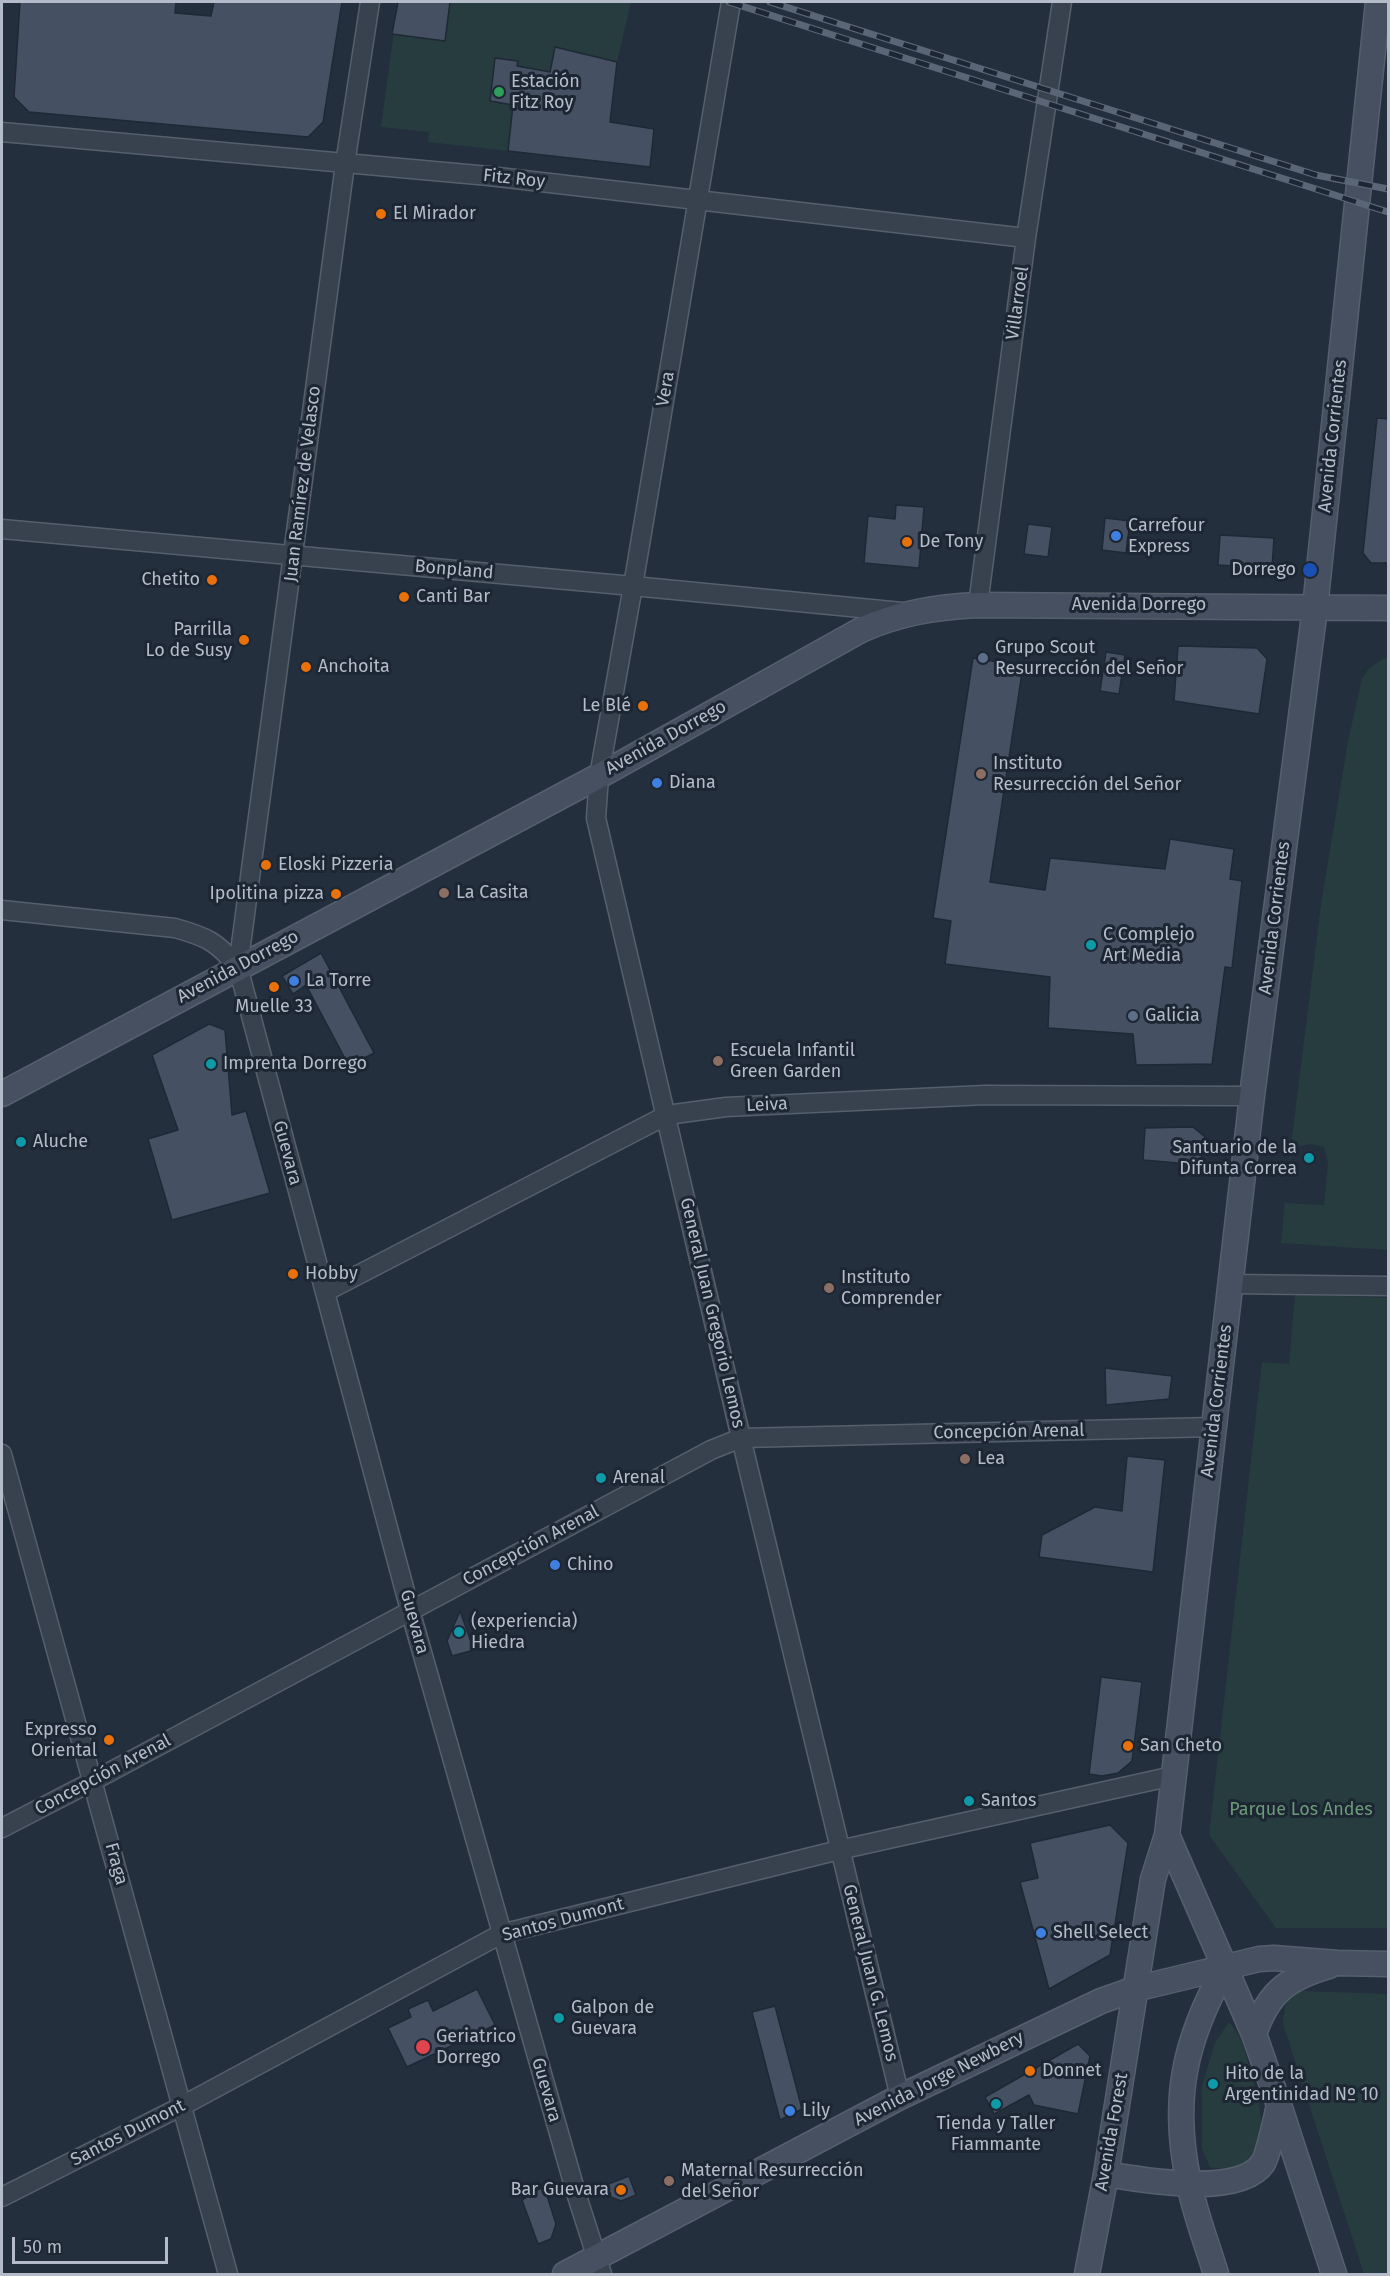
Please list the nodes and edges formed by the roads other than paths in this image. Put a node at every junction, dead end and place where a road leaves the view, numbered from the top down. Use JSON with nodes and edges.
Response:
{"nodes":[{"id":1,"x":370,"y":2,"type":"edge"},
{"id":2,"x":730,"y":2,"type":"edge"},
{"id":3,"x":1062,"y":2,"type":"edge"},
{"id":4,"x":1378,"y":2,"type":"edge"},
{"id":5,"x":2,"y":132,"type":"edge"},
{"id":6,"x":345,"y":164,"type":"junction"},
{"id":7,"x":698,"y":200,"type":"junction"},
{"id":8,"x":1026,"y":238,"type":"junction"},
{"id":9,"x":2,"y":529,"type":"edge"},
{"id":10,"x":294,"y":557,"type":"junction"},
{"id":11,"x":633,"y":586,"type":"junction"},
{"id":12,"x":978,"y":605,"type":"junction"},
{"id":13,"x":1315,"y":608,"type":"junction"},
{"id":14,"x":1389,"y":608,"type":"edge"},
{"id":15,"x":907,"y":613,"type":"junction"},
{"id":16,"x":599,"y":776,"type":"junction"},
{"id":17,"x":2,"y":910,"type":"edge"},
{"id":18,"x":238,"y":967,"type":"junction"},
{"id":19,"x":2,"y":1094,"type":"edge"},
{"id":20,"x":1252,"y":1096,"type":"junction"},
{"id":21,"x":667,"y":1115,"type":"junction"},
{"id":22,"x":1231,"y":1284,"type":"junction"},
{"id":23,"x":1389,"y":1287,"type":"edge"},
{"id":24,"x":325,"y":1292,"type":"junction"},
{"id":25,"x":1214,"y":1428,"type":"junction"},
{"id":26,"x":741,"y":1438,"type":"junction"},
{"id":27,"x":2,"y":1454,"type":"edge"},
{"id":28,"x":410,"y":1610,"type":"junction"},
{"id":29,"x":1173,"y":1776,"type":"junction"},
{"id":30,"x":93,"y":1781,"type":"junction"},
{"id":31,"x":2,"y":1828,"type":"edge"},
{"id":32,"x":1167,"y":1835,"type":"junction"},
{"id":33,"x":839,"y":1850,"type":"junction"},
{"id":34,"x":501,"y":1934,"type":"junction"},
{"id":35,"x":1337,"y":1964,"type":"junction"},
{"id":36,"x":1389,"y":1964,"type":"edge"},
{"id":37,"x":1226,"y":1968,"type":"junction"},
{"id":38,"x":1135,"y":1989,"type":"junction"},
{"id":39,"x":1254,"y":2034,"type":"junction"},
{"id":40,"x":900,"y":2097,"type":"junction"},
{"id":41,"x":1280,"y":2104,"type":"junction"},
{"id":42,"x":182,"y":2106,"type":"junction"},
{"id":43,"x":1106,"y":2174,"type":"junction"},
{"id":44,"x":1189,"y":2184,"type":"junction"},
{"id":45,"x":2,"y":2197,"type":"edge"},
{"id":46,"x":599,"y":2266,"type":"edge"},
{"id":47,"x":228,"y":2274,"type":"edge"},
{"id":48,"x":565,"y":2274,"type":"edge"},
{"id":49,"x":1087,"y":2274,"type":"edge"},
{"id":50,"x":1216,"y":2274,"type":"edge"},
{"id":51,"x":1334,"y":2274,"type":"edge"}],
"edges":[{"from":1,"to":6,"type":"street","name":"Juan Ramírez de Velasco"},
{"from":2,"to":7,"type":"street","name":"Vera"},
{"from":3,"to":8,"type":"street","name":"Villarroel"},
{"from":4,"to":13,"type":"main road","name":"Avenida Corrientes"},
{"from":5,"to":6,"type":"street","name":"Fitz Roy"},
{"from":6,"to":7,"type":"street","name":"Fitz Roy"},
{"from":6,"to":10,"type":"street","name":"Juan Ramírez de Velasco"},
{"from":7,"to":8,"type":"street","name":"Fitz Roy"},
{"from":7,"to":11,"type":"street","name":"Vera"},
{"from":8,"to":12,"type":"street","name":"Villarroel"},
{"from":9,"to":10,"type":"street","name":"Bonpland"},
{"from":10,"to":11,"type":"street","name":"Bonpland"},
{"from":10,"to":18,"type":"street","name":"Juan Ramírez de Velasco"},
{"from":11,"to":15,"type":"street","name":"Bonpland"},
{"from":11,"to":16,"type":"street","name":"Vera"},
{"from":12,"to":13,"type":"main road","name":"Avenida Dorrego"},
{"from":12,"to":15,"type":"main road","name":"Avenida Dorrego"},
{"from":13,"to":14,"type":"main road","name":"Avenida Dorrego"},
{"from":13,"to":20,"type":"main road","name":"Avenida Corrientes"},
{"from":15,"to":16,"type":"main road","name":"Avenida Dorrego"},
{"from":16,"to":18,"type":"main road","name":"Avenida Dorrego"},
{"from":16,"to":21,"type":"street","name":"General Juan Gregorio Lemos"},
{"from":17,"to":18,"type":"street"},
{"from":18,"to":19,"type":"main road","name":"Avenida Dorrego"},
{"from":18,"to":24,"type":"street","name":"Guevara"},
{"from":20,"to":21,"type":"street","name":"Leiva"},
{"from":20,"to":22,"type":"main road","name":"Avenida Corrientes"},
{"from":21,"to":24,"type":"street","name":"Leiva"},
{"from":21,"to":26,"type":"street","name":"General Juan Gregorio Lemos"},
{"from":22,"to":23,"type":"street"},
{"from":22,"to":25,"type":"main road","name":"Avenida Corrientes"},
{"from":24,"to":28,"type":"street","name":"Guevara"},
{"from":25,"to":26,"type":"street","name":"Concepción Arenal"},
{"from":25,"to":29,"type":"main road","name":"Avenida Corrientes"},
{"from":26,"to":28,"type":"street","name":"Concepción Arenal"},
{"from":26,"to":33,"type":"street","name":"General Juan Gregorio Lemos"},
{"from":27,"to":30,"type":"street","name":"Fraga"},
{"from":28,"to":30,"type":"street","name":"Concepción Arenal"},
{"from":28,"to":34,"type":"street","name":"Guevara"},
{"from":29,"to":32,"type":"main road","name":"Avenida Corrientes"},
{"from":29,"to":33,"type":"street","name":"Santos Dumont"},
{"from":30,"to":31,"type":"street","name":"Concepción Arenal"},
{"from":30,"to":42,"type":"street","name":"Fraga"},
{"from":32,"to":37,"type":"main road","name":"Avenida Corrientes"},
{"from":32,"to":38,"type":"main road","name":"Avenida Corrientes"},
{"from":33,"to":34,"type":"street","name":"Santos Dumont"},
{"from":33,"to":40,"type":"street","name":"General Juan G. Lemos"},
{"from":34,"to":42,"type":"street","name":"Santos Dumont"},
{"from":34,"to":46,"type":"street","name":"Guevara"},
{"from":35,"to":36,"type":"main road","name":"Avenida Jorge Newbery"},
{"from":35,"to":37,"type":"main road","name":"Avenida Jorge Newbery"},
{"from":35,"to":39,"type":"main road","name":"Avenida Jorge Newbery"},
{"from":37,"to":38,"type":"main road","name":"Avenida Jorge Newbery"},
{"from":37,"to":39,"type":"main road","name":"Avenida Corrientes"},
{"from":37,"to":44,"type":"main road"},
{"from":38,"to":40,"type":"main road","name":"Avenida Jorge Newbery"},
{"from":38,"to":43,"type":"main road","name":"Avenida Forest"},
{"from":39,"to":41,"type":"main road","name":"Avenida Corrientes"},
{"from":40,"to":46,"type":"main road","name":"Avenida Jorge Newbery"},
{"from":41,"to":44,"type":"main road"},
{"from":41,"to":51,"type":"main road","name":"Avenida Corrientes"},
{"from":42,"to":45,"type":"street","name":"Santos Dumont"},
{"from":42,"to":47,"type":"street","name":"Fraga"},
{"from":43,"to":44,"type":"main road"},
{"from":43,"to":49,"type":"main road","name":"Avenida Forest"},
{"from":44,"to":50,"type":"main road"},
{"from":46,"to":48,"type":"main road","name":"Avenida Jorge Newbery"}]}
